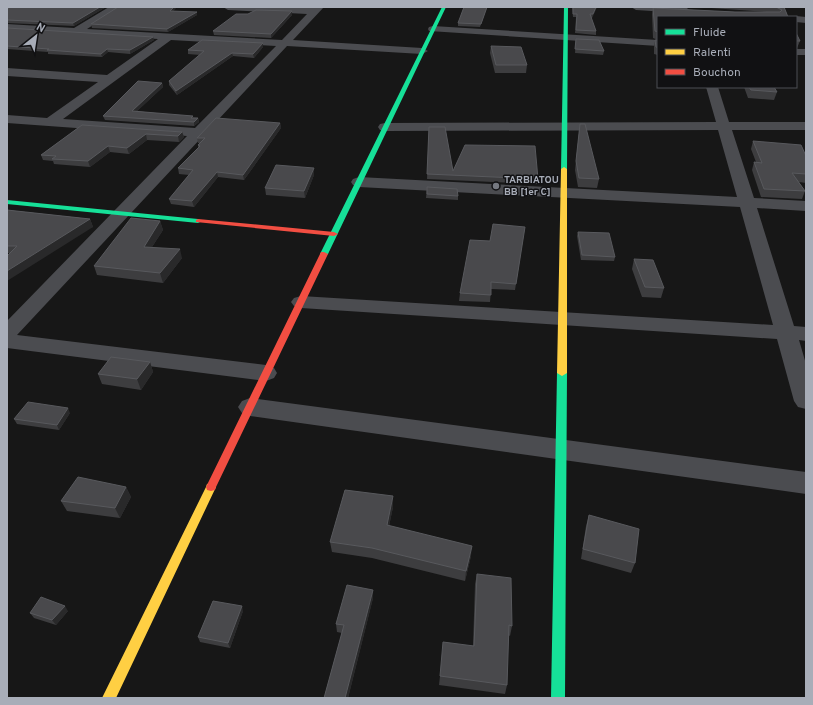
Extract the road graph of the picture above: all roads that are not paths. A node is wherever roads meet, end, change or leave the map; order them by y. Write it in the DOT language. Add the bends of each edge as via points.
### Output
graph roads {
  1 [pos="116,7"];
  2 [pos="228,7"];
  3 [pos="444,7"];
  4 [pos="566,7"];
  5 [pos="636,7"];
  6 [pos="317,9"];
  7 [pos="688,11"];
  8 [pos="7,27"];
  9 [pos="433,29"];
  10 [pos="76,31"];
  11 [pos="169,36"];
  12 [pos="566,37"];
  13 [pos="285,43"];
  14 [pos="657,43"];
  15 [pos="422,51"];
  16 [pos="7,72"];
  17 [pos="110,78"];
  18 [pos="712,88"];
  19 [pos="7,119"];
  20 [pos="50,122"];
  21 [pos="723,126"];
  22 [pos="806,126"];
  23 [pos="385,127"];
  24 [pos="565,127"];
  25 [pos="199,133"];
  26 [pos="359,182"];
  27 [pos="564,193"];
  28 [pos="7,202"];
  29 [pos="747,203"];
  30 [pos="806,206"];
  31 [pos="122,213"];
  32 [pos="334,234"];
  33 [pos="301,302"];
  34 [pos="562,319"];
  35 [pos="7,333"];
  36 [pos="786,333"];
  37 [pos="806,334"];
  38 [pos="7,341"];
  39 [pos="266,373"];
  40 [pos="806,401"];
  41 [pos="250,407"];
  42 [pos="561,450"];
  43 [pos="806,483"];
  44 [pos="109,698"];
  45 [pos="558,698"];
  1 -- 10 [label="street"];
  2 -- 6 [label="street"];
  3 -- 9 [label="street"];
  4 -- 12 [label="street"];
  5 -- 7 [label="street"];
  6 -- 13 [label="street"];
  8 -- 10 [label="street"];
  9 -- 12 [label="street"];
  9 -- 15 [label="street"];
  10 -- 11 [label="street"];
  11 -- 13 [label="street"];
  11 -- 17 [label="street"];
  12 -- 14 [label="street"];
  12 -- 24 [label="street"];
  13 -- 15 [label="street"];
  13 -- 25 [label="street"];
  15 -- 23 [label="street"];
  16 -- 17 [label="street"];
  17 -- 20 [label="street"];
  18 -- 21 [label="street"];
  19 -- 20 [label="street"];
  20 -- 25 [label="street"];
  21 -- 22 [label="street"];
  21 -- 24 [label="street"];
  21 -- 29 [label="street"];
  23 -- 24 [label="street"];
  23 -- 26 [label="street"];
  24 -- 27 [label="street"];
  25 -- 31 [label="street"];
  26 -- 27 [label="street"];
  26 -- 32 [label="street"];
  27 -- 29 [label="street"];
  27 -- 34 [label="street"];
  28 -- 31 [label="street"];
  29 -- 30 [label="street"];
  29 -- 36 [label="street"];
  31 -- 32 [label="street"];
  31 -- 35 [label="street"];
  32 -- 33 [label="street"];
  33 -- 34 [label="street"];
  33 -- 39 [label="street"];
  34 -- 36 [label="street"];
  34 -- 42 [label="street"];
  36 -- 37 [label="street"];
  36 -- 40 [label="street"];
  38 -- 39 [label="street"];
  39 -- 41 [label="street"];
  41 -- 42 [label="street"];
  41 -- 44 [label="street"];
  42 -- 43 [label="street"];
  42 -- 45 [label="street"];
}
